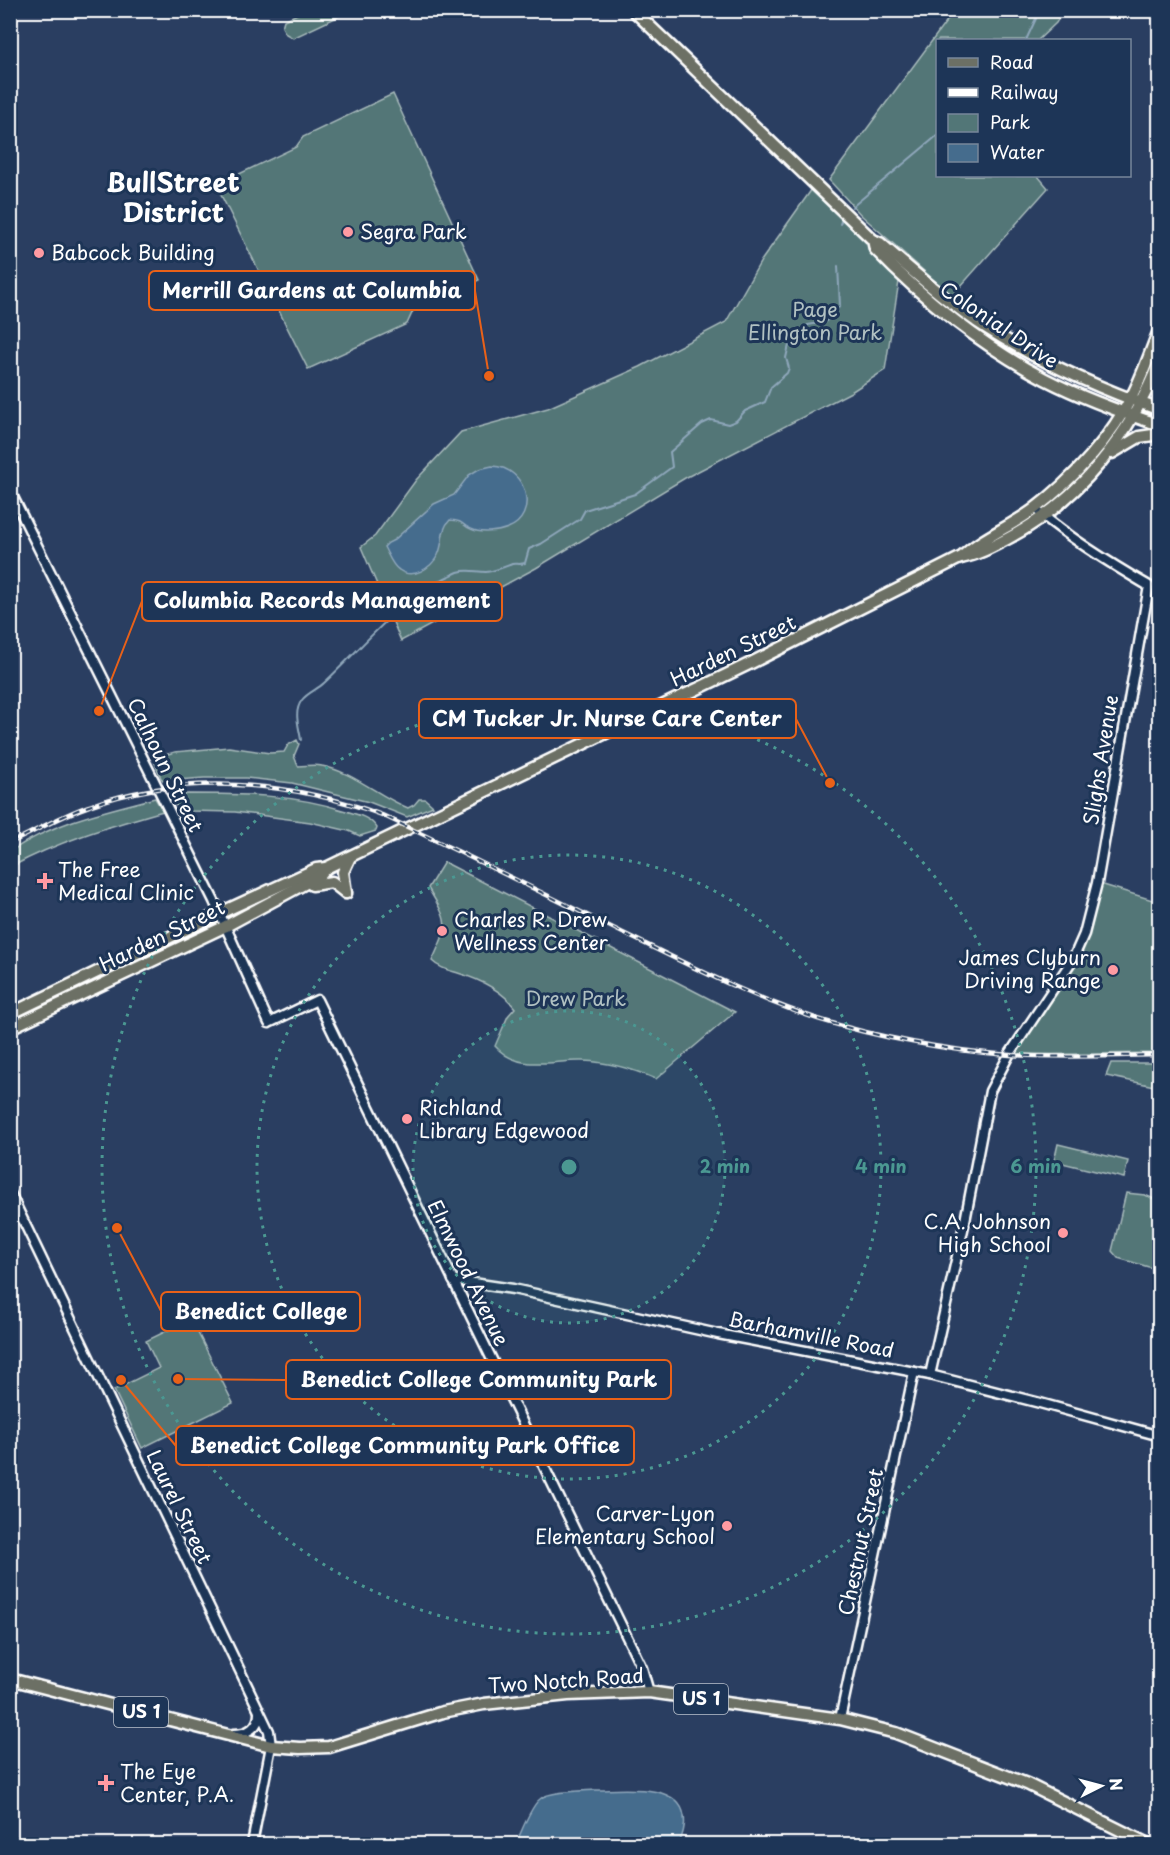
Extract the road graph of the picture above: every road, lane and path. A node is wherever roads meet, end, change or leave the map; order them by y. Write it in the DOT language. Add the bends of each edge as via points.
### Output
graph roads {
  1 [pos="633,10"];
  2 [pos="873,240"];
  3 [pos="1160,328"];
  4 [pos="1160,360"];
  5 [pos="1135,402"];
  6 [pos="1160,411"];
  7 [pos="1122,412"];
  8 [pos="1134,416"];
  9 [pos="1160,425"];
  10 [pos="1160,434"];
  11 [pos="1102,461"];
  12 [pos="11,495"];
  13 [pos="1035,509"];
  14 [pos="1044,516"];
  15 [pos="960,558"];
  16 [pos="350,856"];
  17 [pos="326,868"];
  18 [pos="291,891"];
  19 [pos="220,913"];
  20 [pos="226,926"];
  21 [pos="317,1000"];
  22 [pos="10,1014"];
  23 [pos="10,1028"];
  24 [pos="10,1193"];
  25 [pos="453,1280"];
  26 [pos="914,1372"];
  27 [pos="930,1376"];
  28 [pos="1160,1437"];
  29 [pos="10,1679"];
  30 [pos="649,1692"];
  31 [pos="259,1710"];
  32 [pos="840,1719"];
  33 [pos="226,1734"];
  34 [pos="271,1746"];
  35 [pos="252,1845"];
  36 [pos="1148,1845"];
  1 -- 2 [label="main road, Colonial Drive"];
  2 -- 5 [label="main road, Colonial Drive" via="938,293 1016,346"];
  2 -- 7 [label="main road, Colonial Drive" via="876,249 923,296 1007,357 1046,379"];
  3 -- 5 [label="main road, Harden Street"];
  4 -- 5 [label="main road, Harden Street"];
  5 -- 6 [label="main road, Colonial Drive"];
  5 -- 7 [label="main road, Harden Street"];
  5 -- 8 [label="main road, Harden Street"];
  7 -- 8 [label="main road, Colonial Drive"];
  7 -- 13 [label="main road, Harden Street" via="1085,462"];
  8 -- 9 [label="main road, Colonial Drive"];
  8 -- 11 [label="main road, Harden Street"];
  10 -- 11 [label="main road" via="1139,437"];
  11 -- 14 [label="main road, Harden Street"];
  12 -- 19 [label="street, Calhoun Street"];
  13 -- 14 [label="street, Slighs Avenue"];
  13 -- 15 [label="main road, Harden Street"];
  14 -- 15 [label="main road, Harden Street" via="993,547"];
  14 -- 27 [label="street, Slighs Avenue" via="1097,555 1149,586 1097,884 1084,934 1073,959 1009,1055 990,1091"];
  15 -- 16 [label="main road, Harden Street"];
  16 -- 17 [label="main road, Harden Street"];
  16 -- 18 [label="main road" via="342,879 346,893 327,881"];
  17 -- 18 [label="main road, Harden Street"];
  17 -- 19 [label="main road, Harden Street"];
  18 -- 20 [label="main road, Harden Street"];
  19 -- 20 [label="street, Calhoun Street"];
  19 -- 22 [label="main road, Harden Street"];
  20 -- 21 [label="street, Calhoun Street" via="269,1023"];
  20 -- 23 [label="main road, Harden Street"];
  21 -- 25 [label="street, Elmwood Avenue"];
  24 -- 31 [label="street, Laurel Street"];
  25 -- 26 [label="street, Barhamville Road"];
  25 -- 30 [label="street, Elmwood Avenue" via="642,1668"];
  26 -- 27 [label="street, Barhamville Road"];
  26 -- 32 [label="street, Chestnut Street"];
  27 -- 28 [label="street, Barhamville Road"];
  29 -- 33 [label="main road, Two Notch Road / US 1"];
  30 -- 32 [label="main road, Two Notch Road / US 1"];
  30 -- 34 [label="main road, Two Notch Road / US 1" via="484,1704 443,1712 329,1747"];
  31 -- 33 [label="street" via="251,1730"];
  31 -- 34 [label="street, Laurel Street"];
  32 -- 36 [label="main road, Two Notch Road / US 1" via="896,1732 1027,1784"];
  33 -- 34 [label="main road, Two Notch Road / US 1"];
  34 -- 35 [label="street, Laurel Street"];
}
